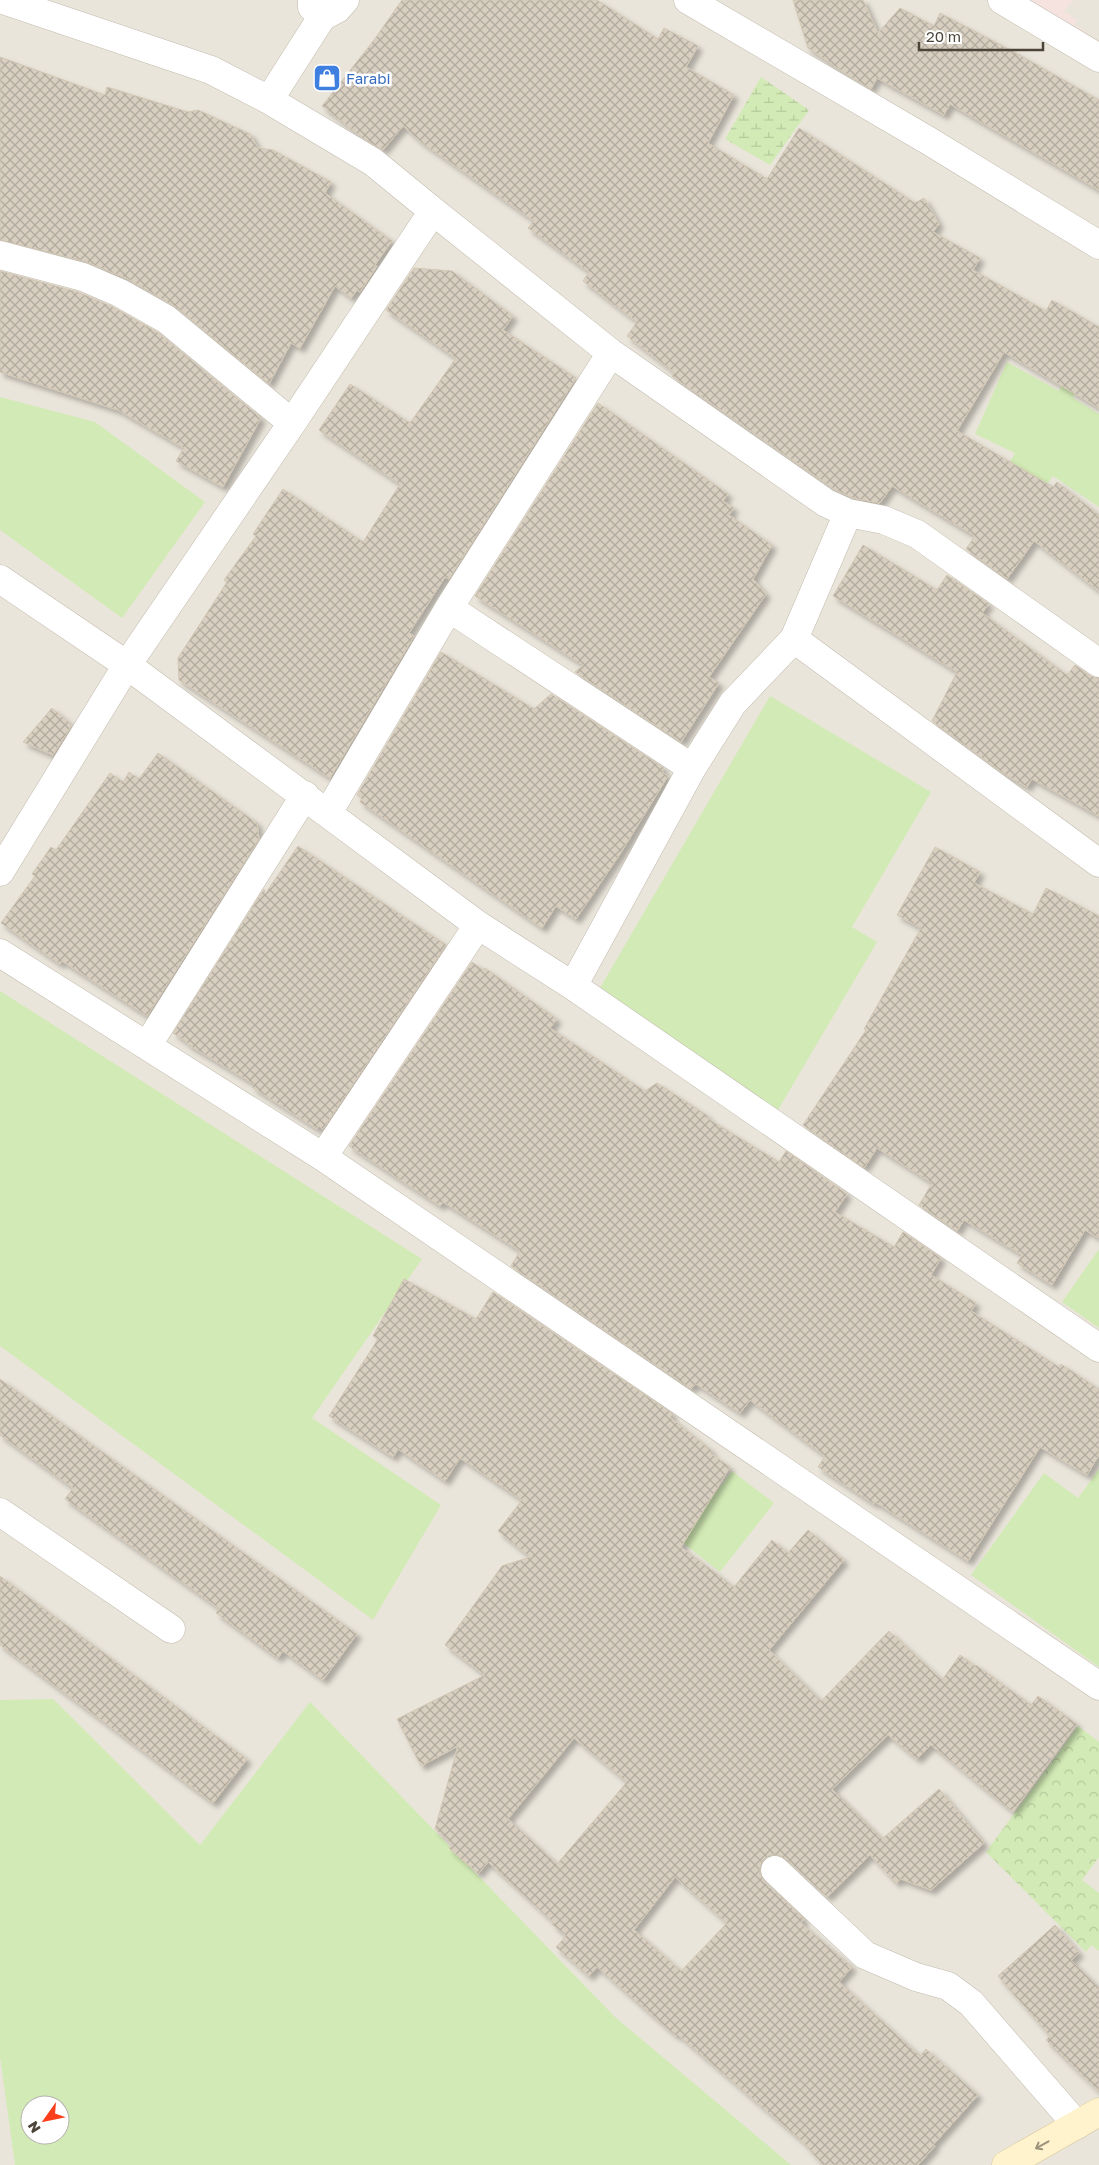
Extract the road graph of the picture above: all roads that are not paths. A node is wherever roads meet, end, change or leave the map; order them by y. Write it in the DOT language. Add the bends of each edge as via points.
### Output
graph roads {
  1 [pos="3,0"];
  2 [pos="345,0"];
  3 [pos="688,0"];
  4 [pos="1002,0"];
  5 [pos="317,8"];
  6 [pos="1099,58"];
  7 [pos="269,100"];
  8 [pos="432,212"];
  9 [pos="1099,245"];
  10 [pos="0,255"];
  11 [pos="611,353"];
  12 [pos="292,423"];
  13 [pos="848,513"];
  14 [pos="0,579"];
  15 [pos="449,608"];
  16 [pos="794,639"];
  17 [pos="1099,663"];
  18 [pos="127,665"];
  19 [pos="692,768"];
  20 [pos="305,795"];
  21 [pos="328,813"];
  22 [pos="1099,863"];
  23 [pos="0,872"];
  24 [pos="478,925"];
  25 [pos="0,953"];
  26 [pos="573,986"];
  27 [pos="147,1046"];
  28 [pos="323,1157"];
  29 [pos="1099,1348"];
  30 [pos="0,1512"];
  31 [pos="171,1629"];
  32 [pos="1099,1686"];
  33 [pos="775,1870"];
  34 [pos="1088,2118"];
  35 [pos="1006,2165"];
  1 -- 7 [label="street" via="211,70"];
  2 -- 5 [label="street" via="337,9"];
  3 -- 9 [label="street"];
  4 -- 6 [label="street"];
  5 -- 7 [label="street"];
  7 -- 8 [label="street" via="373,162"];
  8 -- 11 [label="street"];
  8 -- 12 [label="street"];
  10 -- 12 [label="street" via="83,277 166,319"];
  11 -- 13 [label="street" via="826,502"];
  11 -- 15 [label="street"];
  12 -- 18 [label="street"];
  13 -- 16 [label="street"];
  13 -- 17 [label="street" via="884,520 917,534"];
  14 -- 18 [label="street"];
  15 -- 19 [label="street"];
  15 -- 21 [label="street"];
  16 -- 19 [label="street" via="733,703"];
  16 -- 22 [label="street"];
  18 -- 20 [label="street"];
  18 -- 23 [label="street"];
  19 -- 26 [label="street"];
  20 -- 21 [label="street"];
  20 -- 27 [label="street"];
  21 -- 24 [label="street"];
  24 -- 26 [label="street"];
  24 -- 28 [label="street"];
  25 -- 27 [label="street"];
  26 -- 29 [label="street"];
  27 -- 28 [label="street"];
  28 -- 32 [label="street"];
  30 -- 31 [label="street"];
  33 -- 34 [label="street" via="865,1955 916,1977 948,1986 971,2003"];
  34 -- 35 [label="street, one-way"];
}
